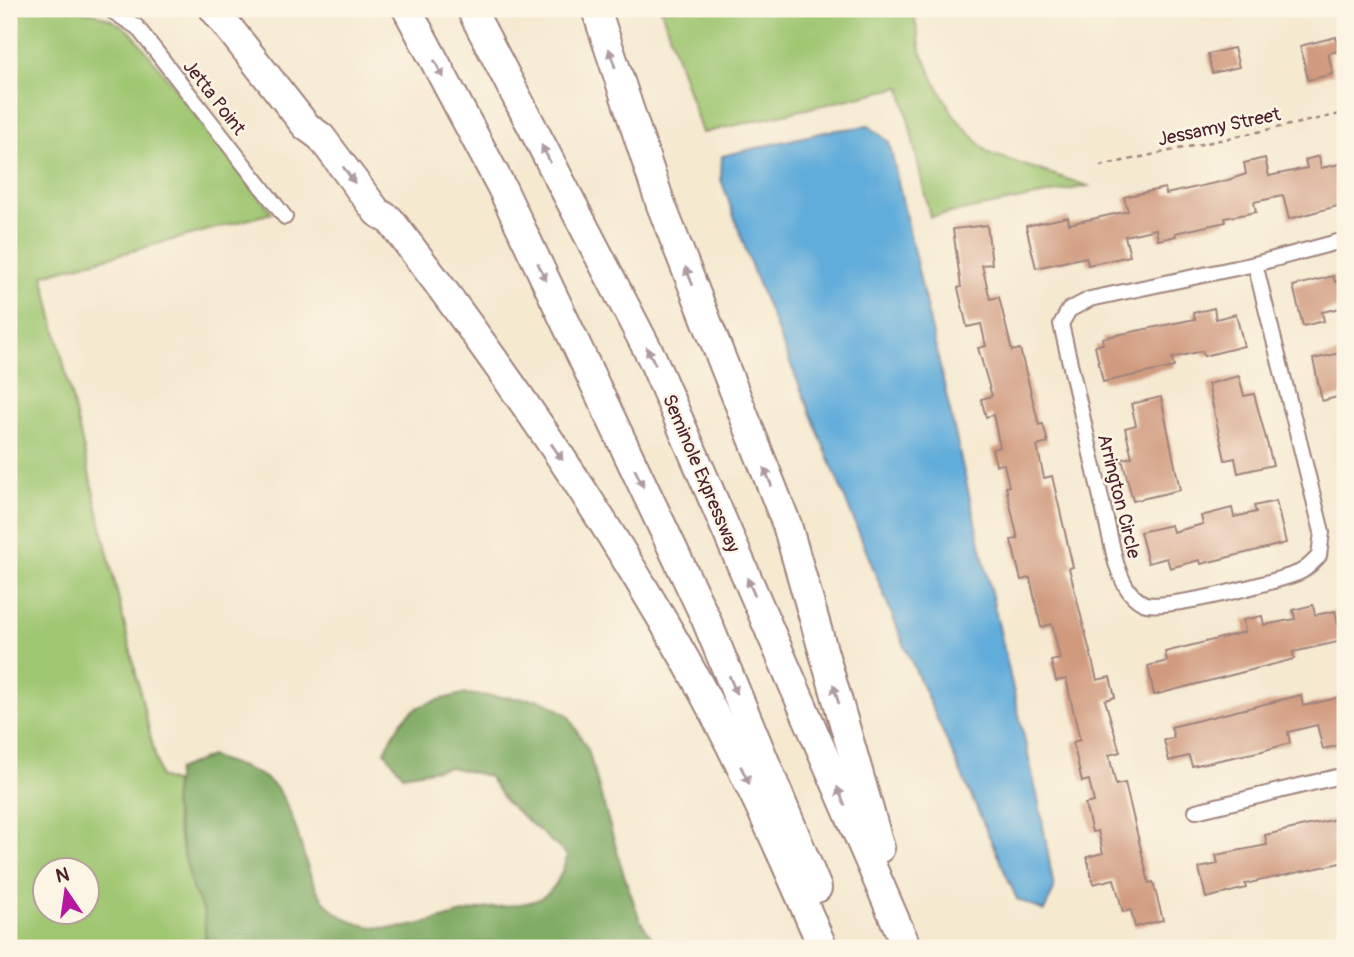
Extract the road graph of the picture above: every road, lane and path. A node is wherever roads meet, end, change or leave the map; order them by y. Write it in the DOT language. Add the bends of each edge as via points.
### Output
graph roads {
  1 [pos="109,9"];
  2 [pos="214,9"];
  3 [pos="237,9"];
  4 [pos="407,9"];
  5 [pos="471,9"];
  6 [pos="596,9"];
  7 [pos="1345,113"];
  8 [pos="321,137"];
  9 [pos="1100,166"];
  10 [pos="285,217"];
  11 [pos="1345,240"];
  12 [pos="1255,264"];
  13 [pos="1345,775"];
  14 [pos="1196,811"];
  15 [pos="823,948"];
  16 [pos="842,948"];
  17 [pos="908,948"];
  1 -- 10 [label="street, Jetta Point" via="136,27"];
  2 -- 8 [label="highway" via="306,126"];
  3 -- 8 [label="highway" via="314,119"];
  4 -- 16 [label="highway, one-way" via="502,188 705,617"];
  17 -- 5 [label="highway, Seminole Expressway, one-way" via="652,358"];
  17 -- 6 [label="highway, one-way" via="787,525 661,205"];
  7 -- 9 [label="path, Jessamy Street"];
  8 -- 15 [label="highway, one-way" via="445,312 494,376 517,397 605,526 687,663 756,798"];
  11 -- 12 [label="street, Arrington Circle"];
  12 -- 12 [label="street, Arrington Circle" via="1090,299 1069,310 1061,324 1116,563 1123,584 1143,603 1212,597 1300,572 1319,556 1322,531"];
  13 -- 14 [label="street"];
}
